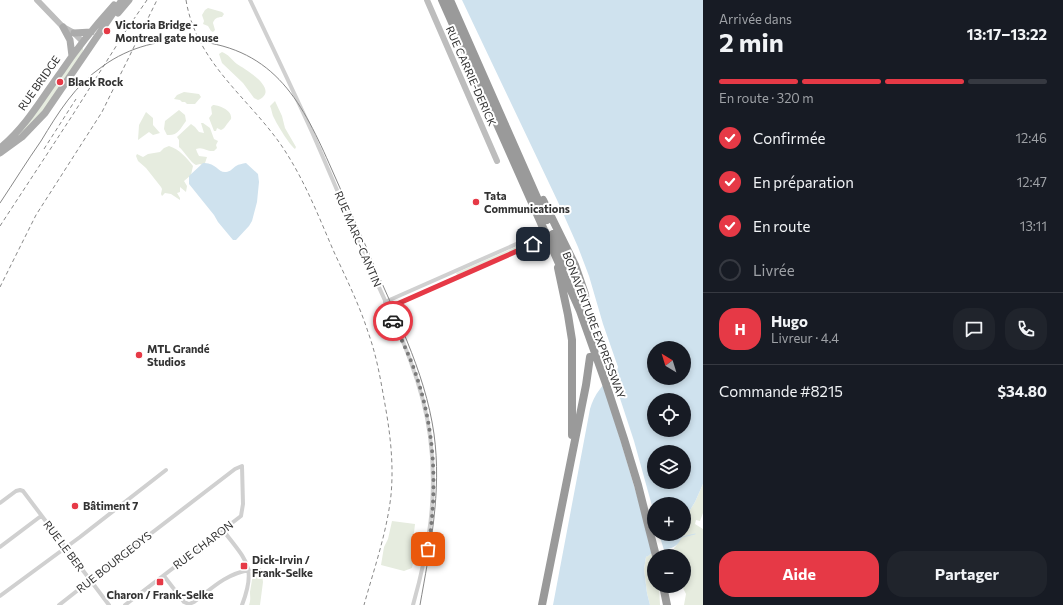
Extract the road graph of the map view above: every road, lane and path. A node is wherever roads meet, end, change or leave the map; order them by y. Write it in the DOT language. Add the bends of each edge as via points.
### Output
graph roads {
  1 [pos="37,0"];
  2 [pos="250,0"];
  3 [pos="427,0"];
  4 [pos="442,0"];
  5 [pos="450,0"];
  6 [pos="122,3"];
  7 [pos="63,27"];
  8 [pos="93,31"];
  9 [pos="74,33"];
  10 [pos="83,42"];
  11 [pos="88,50"];
  12 [pos="72,56"];
  13 [pos="0,148"];
  14 [pos="0,153"];
  15 [pos="520,158"];
  16 [pos="497,161"];
  17 [pos="530,238"];
  18 [pos="533,244"];
  19 [pos="556,256"];
  20 [pos="585,294"];
  21 [pos="385,302"];
  22 [pos="388,308"];
  23 [pos="590,357"];
  24 [pos="604,370"];
  25 [pos="572,455"];
  26 [pos="242,466"];
  27 [pos="166,470"];
  28 [pos="647,499"];
  29 [pos="0,503"];
  30 [pos="41,516"];
  31 [pos="223,530"];
  32 [pos="0,547"];
  33 [pos="65,547"];
  34 [pos="658,549"];
  35 [pos="249,570"];
  36 [pos="164,576"];
  37 [pos="90,580"];
  38 [pos="670,593"];
  39 [pos="0,596"];
  40 [pos="59,605"];
  41 [pos="109,605"];
  42 [pos="125,605"];
  43 [pos="242,605"];
  44 [pos="413,605"];
  45 [pos="542,605"];
  46 [pos="673,605"];
  1 -- 7 [label="street"];
  2 -- 21 [label="street, RUE MARC-CANTIN" via="312,132"];
  3 -- 16 [label="street, RUE CARRIE-DERICK"];
  4 -- 19 [label="highway, BONAVENTURE EXPRESSWAY"];
  5 -- 15 [label="highway, BONAVENTURE EXPRESSWAY"];
  6 -- 8 [label="main road, RUE BRIDGE"];
  6 -- 8 [label="main road, RUE BRIDGE"];
  6 -- 11 [label="main road, RUE BRIDGE"];
  7 -- 9 [label="street"];
  7 -- 12 [label="main road" via="70,40"];
  8 -- 9 [label="main road"];
  8 -- 10 [label="main road, RUE BRIDGE"];
  9 -- 10 [label="street"];
  10 -- 11 [label="main road"];
  10 -- 12 [label="main road, RUE BRIDGE"];
  11 -- 14 [label="main road, RUE BRIDGE" via="39,120 19,140"];
  12 -- 13 [label="main road, RUE BRIDGE" via="26,121"];
  15 -- 20 [label="highway" via="538,188"];
  15 -- 24 [label="highway, BONAVENTURE EXPRESSWAY" via="576,288"];
  17 -- 21 [label="street"];
  18 -- 22 [label="street"];
  19 -- 24 [label="highway, BONAVENTURE EXPRESSWAY"];
  19 -- 25 [label="highway" via="572,340"];
  21 -- 22 [label="street, RUE MARC-CANTIN"];
  22 -- 44 [label="street, RUE MARC-CANTIN" via="419,385 433,457 430,532"];
  23 -- 25 [label="highway"];
  24 -- 28 [label="highway, BONAVENTURE EXPRESSWAY" via="629,436"];
  24 -- 34 [label="highway, BONAVENTURE EXPRESSWAY"];
  25 -- 45 [label="highway"];
  26 -- 31 [label="street, RUE CHARON" via="242,513"];
  26 -- 37 [label="street, RUE BOURGEOYS"];
  27 -- 33 [label="street"];
  29 -- 30 [label="street, RUE LE BER" via="19,490"];
  30 -- 32 [label="street"];
  30 -- 33 [label="street, RUE LE BER"];
  31 -- 35 [label="street" via="244,557"];
  31 -- 36 [label="street, RUE CHARON"];
  33 -- 37 [label="street, RUE LE BER"];
  33 -- 39 [label="street"];
  35 -- 36 [label="street" via="228,576 189,604 184,602"];
  35 -- 43 [label="street" via="248,586"];
  36 -- 42 [label="street, RUE CHARON"];
  37 -- 40 [label="street, RUE BOURGEOYS"];
  37 -- 41 [label="street, RUE LE BER"];
  38 -- 46 [label="highway"];
}
